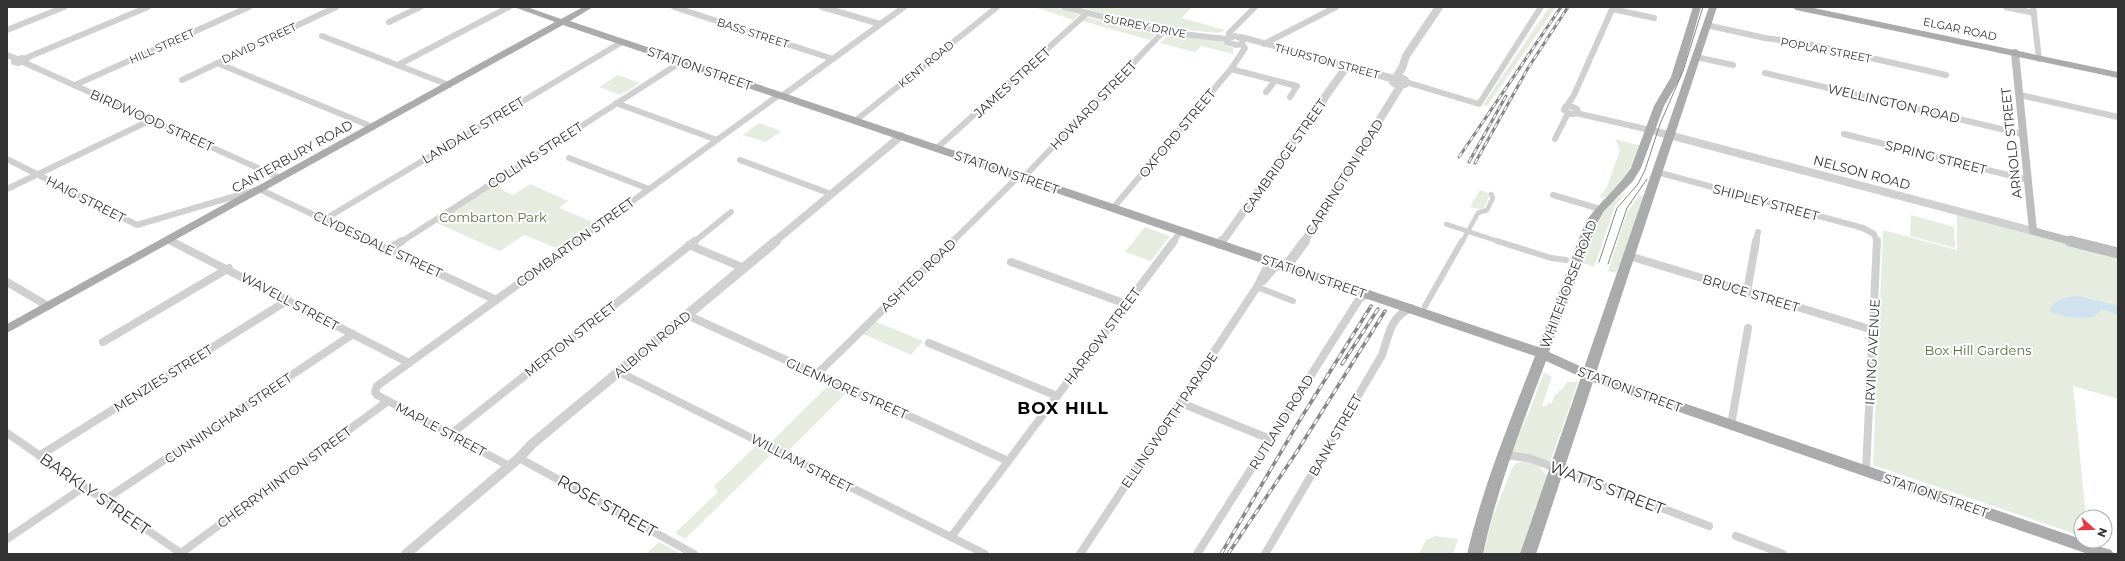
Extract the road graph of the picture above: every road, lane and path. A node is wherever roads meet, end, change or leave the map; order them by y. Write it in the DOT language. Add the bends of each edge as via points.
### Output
graph roads {
  1 [pos="64,7"];
  2 [pos="148,7"];
  3 [pos="249,7"];
  4 [pos="336,7"];
  5 [pos="420,7"];
  6 [pos="509,7"];
  7 [pos="518,7"];
  8 [pos="589,7"];
  9 [pos="674,7"];
  10 [pos="822,7"];
  11 [pos="904,7"];
  12 [pos="997,7"];
  13 [pos="1064,7"];
  14 [pos="1255,7"];
  15 [pos="1336,7"];
  16 [pos="1439,7"];
  17 [pos="1541,7"];
  18 [pos="1697,7"];
  19 [pos="1713,7"];
  20 [pos="1796,7"];
  21 [pos="2006,7"];
  22 [pos="1612,8"];
  23 [pos="2034,10"];
  24 [pos="1086,14"];
  25 [pos="1654,18"];
  26 [pos="389,22"];
  27 [pos="562,22"];
  28 [pos="880,24"];
  29 [pos="1706,25"];
  30 [pos="7,30"];
  31 [pos="1163,32"];
  32 [pos="322,36"];
  33 [pos="1233,37"];
  34 [pos="622,42"];
  35 [pos="1262,43"];
  36 [pos="1241,44"];
  37 [pos="2015,53"];
  38 [pos="7,55"];
  39 [pos="1696,57"];
  40 [pos="832,59"];
  41 [pos="2039,59"];
  42 [pos="20,61"];
  43 [pos="681,62"];
  44 [pos="217,63"];
  45 [pos="398,65"];
  46 [pos="1733,65"];
  47 [pos="7,66"];
  48 [pos="1347,66"];
  49 [pos="1231,69"];
  50 [pos="1765,73"];
  51 [pos="1946,75"];
  52 [pos="2118,75"];
  53 [pos="182,80"];
  54 [pos="1275,81"];
  55 [pos="1401,82"];
  56 [pos="75,85"];
  57 [pos="449,85"];
  58 [pos="1266,92"];
  59 [pos="2020,94"];
  60 [pos="1574,95"];
  61 [pos="780,96"];
  62 [pos="1290,97"];
  63 [pos="616,103"];
  64 [pos="1567,110"];
  65 [pos="1576,110"];
  66 [pos="2118,116"];
  67 [pos="152,120"];
  68 [pos="855,121"];
  69 [pos="373,127"];
  70 [pos="1650,130"];
  71 [pos="1844,134"];
  72 [pos="2022,134"];
  73 [pos="1668,135"];
  74 [pos="901,136"];
  75 [pos="1555,139"];
  76 [pos="717,140"];
  77 [pos="937,148"];
  78 [pos="569,158"];
  79 [pos="7,159"];
  80 [pos="740,160"];
  81 [pos="1657,172"];
  82 [pos="38,174"];
  83 [pos="1021,177"];
  84 [pos="280,178"];
  85 [pos="2028,180"];
  86 [pos="7,189"];
  87 [pos="259,190"];
  88 [pos="649,190"];
  89 [pos="832,194"];
  90 [pos="1491,194"];
  91 [pos="1553,195"];
  92 [pos="1113,208"];
  93 [pos="1600,209"];
  94 [pos="731,212"];
  95 [pos="325,219"];
  96 [pos="1446,224"];
  97 [pos="1181,231"];
  98 [pos="2033,231"];
  99 [pos="1467,232"];
  100 [pos="1758,232"];
  101 [pos="1875,233"];
  102 [pos="170,240"];
  103 [pos="1220,244"];
  104 [pos="690,245"];
  105 [pos="388,249"];
  106 [pos="2118,253"];
  107 [pos="1629,256"];
  108 [pos="1267,260"];
  109 [pos="1566,260"];
  110 [pos="1011,262"];
  111 [pos="1284,265"];
  112 [pos="229,268"];
  113 [pos="744,268"];
  114 [pos="7,282"];
  115 [pos="1257,287"];
  116 [pos="1746,292"];
  117 [pos="1369,294"];
  118 [pos="288,300"];
  119 [pos="496,300"];
  120 [pos="1293,300"];
  121 [pos="1126,304"];
  122 [pos="48,306"];
  123 [pos="1425,306"];
  124 [pos="1397,308"];
  125 [pos="687,315"];
  126 [pos="1748,328"];
  127 [pos="7,329"];
  128 [pos="1873,330"];
  129 [pos="353,334"];
  130 [pos="103,342"];
  131 [pos="928,343"];
  132 [pos="1542,353"];
  133 [pos="409,363"];
  134 [pos="619,372"];
  135 [pos="816,374"];
  136 [pos="1589,375"];
  137 [pos="375,392"];
  138 [pos="1057,396"];
  139 [pos="388,401"];
  140 [pos="1181,403"];
  141 [pos="1731,425"];
  142 [pos="7,434"];
  143 [pos="450,434"];
  144 [pos="1270,439"];
  145 [pos="1504,455"];
  146 [pos="39,456"];
  147 [pos="519,458"];
  148 [pos="1008,461"];
  149 [pos="508,466"];
  150 [pos="1556,469"];
  151 [pos="1866,471"];
  152 [pos="84,487"];
  153 [pos="103,501"];
  154 [pos="1709,526"];
  155 [pos="1736,536"];
  156 [pos="951,537"];
  157 [pos="7,539"];
  158 [pos="182,554"];
  159 [pos="406,554"];
  160 [pos="694,554"];
  161 [pos="985,554"];
  162 [pos="1080,554"];
  163 [pos="1197,554"];
  164 [pos="1265,554"];
  165 [pos="1475,554"];
  166 [pos="1528,554"];
  167 [pos="1783,554"];
  168 [pos="2106,554"];
  1 -- 30 [label="street"];
  2 -- 42 [label="street"];
  3 -- 56 [label="street, HILL STREET"];
  4 -- 44 [label="street, DAVID STREET"];
  5 -- 26 [label="street"];
  6 -- 45 [label="street"];
  7 -- 27 [label="main road, STATION STREET"];
  8 -- 27 [label="main road, CANTERBURY ROAD"];
  9 -- 40 [label="street, BASS STREET"];
  10 -- 28 [label="street"];
  11 -- 28 [label="street, COMBARTON STREET"];
  12 -- 68 [label="street, KENT ROAD"];
  13 -- 24 [label="street, SURREY DRIVE"];
  14 -- 33 [label="street" via="1236,27"];
  15 -- 35 [label="street"];
  16 -- 55 [label="street" via="1406,56"];
  17 -- 55 [label="street, THURSTON STREET" via="1479,104"];
  18 -- 70 [label="main road, WHITEHORSE ROAD" via="1676,77 1658,106"];
  19 -- 29 [label="main road"];
  20 -- 37 [label="main road, ELGAR ROAD"];
  21 -- 23 [label="street"];
  22 -- 25 [label="street"];
  22 -- 60 [label="street"];
  23 -- 41 [label="street"];
  24 -- 31 [label="street, SURREY DRIVE"];
  24 -- 77 [label="street, JAMES STREET"];
  27 -- 34 [label="main road, STATION STREET"];
  27 -- 57 [label="main road, CANTERBURY ROAD"];
  28 -- 40 [label="street, COMBARTON STREET"];
  29 -- 39 [label="main road"];
  29 -- 51 [label="street, POPLAR STREET" via="1813,45"];
  31 -- 33 [label="street, SURREY DRIVE"];
  31 -- 83 [label="street, HOWARD STREET"];
  32 -- 45 [label="street"];
  33 -- 35 [label="street, THURSTON STREET"];
  33 -- 36 [label="street, OXFORD STREET" via="1243,39"];
  33 -- 36 [label="street" via="1227,42"];
  34 -- 43 [label="main road, STATION STREET"];
  34 -- 95 [label="street, LANDALE STREET"];
  35 -- 36 [label="street, THURSTON STREET"];
  35 -- 48 [label="street, THURSTON STREET"];
  36 -- 49 [label="street, OXFORD STREET" via="1239,56"];
  37 -- 41 [label="main road, ELGAR ROAD"];
  37 -- 59 [label="main road, ARNOLD STREET"];
  38 -- 42 [label="street, BIRDWOOD STREET"];
  39 -- 46 [label="street"];
  39 -- 73 [label="main road"];
  40 -- 61 [label="street, COMBARTON STREET"];
  41 -- 52 [label="main road, ELGAR ROAD"];
  42 -- 47 [label="street"];
  42 -- 56 [label="street, BIRDWOOD STREET"];
  43 -- 61 [label="main road, STATION STREET"];
  43 -- 63 [label="street, COLLINS STREET"];
  44 -- 53 [label="street, DAVID STREET"];
  44 -- 69 [label="street"];
  45 -- 57 [label="street"];
  48 -- 55 [label="street, THURSTON STREET"];
  48 -- 103 [label="street, CAMBRIDGE STREET"];
  49 -- 54 [label="street"];
  49 -- 92 [label="street, OXFORD STREET"];
  50 -- 72 [label="street, WELLINGTON ROAD"];
  54 -- 58 [label="street"];
  54 -- 62 [label="street" via="1297,86"];
  55 -- 111 [label="street, CARRINGTON ROAD" via="1311,232 1291,260"];
  56 -- 67 [label="street, BIRDWOOD STREET"];
  57 -- 69 [label="main road, CANTERBURY ROAD"];
  59 -- 66 [label="street"];
  59 -- 72 [label="main road, ARNOLD STREET"];
  60 -- 64 [label="street"];
  60 -- 65 [label="street"];
  61 -- 68 [label="main road, STATION STREET"];
  61 -- 76 [label="street, COMBARTON STREET"];
  63 -- 76 [label="street"];
  63 -- 105 [label="street, COLLINS STREET"];
  64 -- 65 [label="street, NELSON ROAD"];
  64 -- 75 [label="street"];
  65 -- 70 [label="street, NELSON ROAD"];
  67 -- 82 [label="street"];
  67 -- 84 [label="street, BIRDWOOD STREET"];
  68 -- 74 [label="main road, STATION STREET"];
  69 -- 84 [label="main road, CANTERBURY ROAD"];
  70 -- 73 [label="street, NELSON ROAD"];
  70 -- 93 [label="main road, WHITEHORSE ROAD" via="1633,174"];
  71 -- 85 [label="street, SPRING STREET"];
  72 -- 85 [label="main road, ARNOLD STREET"];
  73 -- 81 [label="main road"];
  73 -- 98 [label="street, NELSON ROAD"];
  74 -- 77 [label="main road, STATION STREET"];
  74 -- 89 [label="street, ALBION ROAD"];
  76 -- 88 [label="street, COMBARTON STREET"];
  77 -- 83 [label="main road, STATION STREET"];
  78 -- 88 [label="street"];
  79 -- 82 [label="street, HAIG STREET"];
  80 -- 89 [label="street"];
  81 -- 101 [label="street, SHIPLEY STREET"];
  81 -- 107 [label="main road"];
  82 -- 86 [label="street"];
  82 -- 87 [label="street, HAIG STREET" via="137,225"];
  83 -- 92 [label="main road, STATION STREET"];
  83 -- 135 [label="street, ASHTED ROAD"];
  84 -- 87 [label="main road, CANTERBURY ROAD"];
  85 -- 98 [label="main road, ARNOLD STREET"];
  87 -- 95 [label="street, CLYDESDALE STREET"];
  87 -- 102 [label="main road, CANTERBURY ROAD"];
  88 -- 119 [label="street, COMBARTON STREET"];
  89 -- 113 [label="street, ALBION ROAD"];
  90 -- 99 [label="street" via="1493,198 1487,210 1478,213"];
  91 -- 93 [label="street"];
  92 -- 97 [label="main road, STATION STREET"];
  93 -- 132 [label="main road, WHITEHORSE ROAD" via="1591,223"];
  94 -- 104 [label="street, MERTON STREET"];
  95 -- 105 [label="street, CLYDESDALE STREET"];
  96 -- 99 [label="street"];
  97 -- 103 [label="main road, STATION STREET"];
  97 -- 121 [label="street, HARROW STREET"];
  98 -- 106 [label="main road, NELSON ROAD"];
  99 -- 109 [label="street" via="1551,258"];
  99 -- 123 [label="street"];
  100 -- 116 [label="street"];
  101 -- 128 [label="street, IRVING AVENUE" via="1878,243"];
  102 -- 112 [label="street, WAVELL STREET"];
  102 -- 122 [label="main road, CANTERBURY ROAD"];
  103 -- 108 [label="main road, STATION STREET"];
  104 -- 113 [label="street"];
  104 -- 143 [label="street, MERTON STREET"];
  105 -- 119 [label="street, CLYDESDALE STREET"];
  107 -- 116 [label="street, BRUCE STREET"];
  107 -- 136 [label="main road"];
  108 -- 111 [label="main road, STATION STREET"];
  108 -- 115 [label="street, ELLINGWORTH PARADE" via="1268,265"];
  110 -- 121 [label="street"];
  111 -- 115 [label="street, ELLINGWORTH PARADE" via="1276,267"];
  111 -- 117 [label="main road, STATION STREET"];
  112 -- 118 [label="street, WAVELL STREET"];
  112 -- 130 [label="street"];
  113 -- 125 [label="street, ALBION ROAD"];
  114 -- 122 [label="street"];
  115 -- 120 [label="street"];
  115 -- 140 [label="street, ELLINGWORTH PARADE"];
  116 -- 128 [label="street, BRUCE STREET"];
  117 -- 124 [label="main road, STATION STREET"];
  117 -- 144 [label="street, RUTLAND ROAD" via="1360,298"];
  118 -- 129 [label="street, WAVELL STREET"];
  118 -- 146 [label="street, MENZIES STREET"];
  119 -- 133 [label="street, COMBARTON STREET"];
  121 -- 138 [label="street, HARROW STREET"];
  122 -- 127 [label="main road, CANTERBURY ROAD"];
  124 -- 132 [label="main road, STATION STREET" via="1411,308"];
  124 -- 164 [label="street, BANK STREET" via="1382,355"];
  125 -- 134 [label="street, ALBION ROAD"];
  125 -- 135 [label="street, GLENMORE STREET"];
  126 -- 141 [label="street"];
  128 -- 151 [label="street, IRVING AVENUE"];
  129 -- 133 [label="street, WAVELL STREET"];
  129 -- 153 [label="street, CUNNINGHAM STREET"];
  131 -- 138 [label="street"];
  132 -- 136 [label="main road, STATION STREET"];
  132 -- 145 [label="main road, WHITEHORSE ROAD"];
  133 -- 137 [label="street, COMBARTON STREET" via="377,386"];
  134 -- 147 [label="street, ALBION ROAD" via="532,444"];
  134 -- 156 [label="street, WILLIAM STREET"];
  135 -- 148 [label="street, GLENMORE STREET"];
  136 -- 141 [label="main road, STATION STREET"];
  136 -- 150 [label="main road"];
  137 -- 139 [label="street, MAPLE STREET"];
  138 -- 148 [label="street, HARROW STREET"];
  139 -- 143 [label="street, MAPLE STREET"];
  139 -- 158 [label="street, CHERRYHINTON STREET"];
  140 -- 144 [label="street"];
  140 -- 162 [label="street, ELLINGWORTH PARADE"];
  141 -- 151 [label="main road, STATION STREET"];
  142 -- 146 [label="street, BARKLY STREET"];
  143 -- 149 [label="street, MAPLE STREET"];
  144 -- 163 [label="street, RUTLAND ROAD"];
  145 -- 150 [label="street, WATTS STREET" via="1526,457"];
  145 -- 165 [label="main road, WHITEHORSE ROAD" via="1483,518"];
  146 -- 152 [label="street, BARKLY STREET"];
  147 -- 149 [label="street, ALBION ROAD"];
  147 -- 160 [label="street, ROSE STREET"];
  148 -- 156 [label="street, HARROW STREET"];
  149 -- 159 [label="street, ALBION ROAD"];
  150 -- 154 [label="street, WATTS STREET"];
  150 -- 166 [label="main road"];
  151 -- 168 [label="main road, STATION STREET"];
  152 -- 153 [label="street, BARKLY STREET"];
  152 -- 157 [label="street"];
  153 -- 158 [label="street, BARKLY STREET"];
  155 -- 167 [label="street"];
  156 -- 161 [label="street, WILLIAM STREET"];
}
